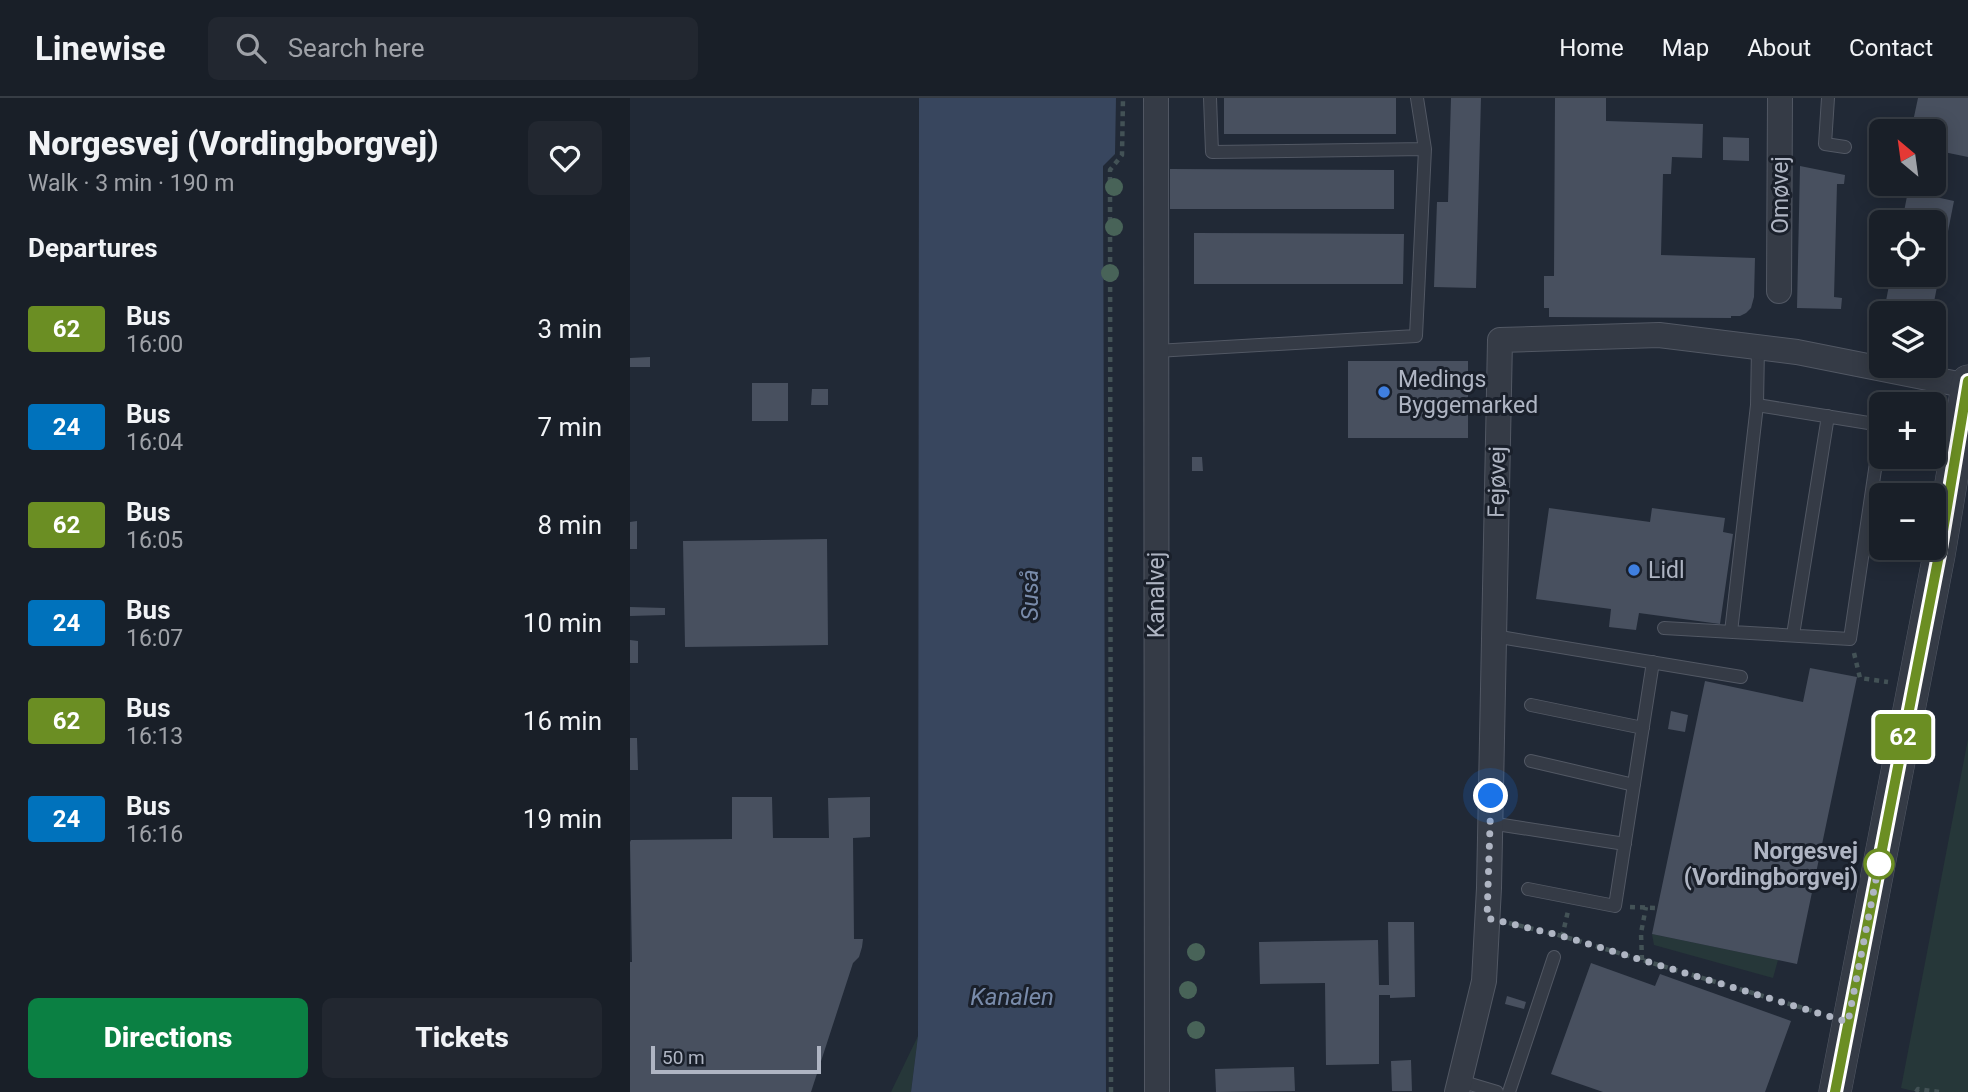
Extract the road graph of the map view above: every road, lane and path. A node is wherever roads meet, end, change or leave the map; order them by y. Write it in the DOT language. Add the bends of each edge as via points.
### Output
graph roads {
  1 [pos="1123,98"];
  2 [pos="1156,98"];
  3 [pos="1210,98"];
  4 [pos="1417,98"];
  5 [pos="1780,98"];
  6 [pos="1828,98"];
  7 [pos="1844,146"];
  8 [pos="1425,149"];
  9 [pos="1779,291"];
  10 [pos="1758,347"];
  11 [pos="1156,351"];
  12 [pos="1968,384"];
  13 [pos="1757,405"];
  14 [pos="1828,416"];
  15 [pos="1869,425"];
  16 [pos="1875,469"];
  17 [pos="1664,628"];
  18 [pos="1731,632"];
  19 [pos="1793,635"];
  20 [pos="1494,636"];
  21 [pos="1850,639"];
  22 [pos="1653,662"];
  23 [pos="1741,677"];
  24 [pos="1876,680"];
  25 [pos="1531,705"];
  26 [pos="1643,728"];
  27 [pos="1531,761"];
  28 [pos="1634,785"];
  29 [pos="1490,823"];
  30 [pos="1625,844"];
  31 [pos="1528,890"];
  32 [pos="1572,898"];
  33 [pos="1615,906"];
  34 [pos="1646,908"];
  35 [pos="1657,908"];
  36 [pos="1487,918"];
  37 [pos="1562,936"];
  38 [pos="1554,957"];
  39 [pos="1642,960"];
  40 [pos="1848,1022"];
  41 [pos="1459,1086"];
  42 [pos="1111,1092"];
  43 [pos="1157,1092"];
  44 [pos="1497,1092"];
  45 [pos="1509,1092"];
  46 [pos="1835,1092"];
  47 [pos="1916,1092"];
  48 [pos="1939,1092"];
  1 -- 42 [label="path" via="1122,155 1110,170"];
  2 -- 11 [label="street, Kanalvej"];
  3 -- 8 [label="lane" via="1212,152"];
  4 -- 8 [label="lane"];
  5 -- 9 [label="street, Omøvej"];
  6 -- 7 [label="lane" via="1825,144"];
  8 -- 11 [label="lane" via="1416,336"];
  10 -- 12 [label="street, Fejøvej"];
  10 -- 13 [label="lane"];
  10 -- 20 [label="street, Fejøvej" via="1659,335 1500,340"];
  11 -- 43 [label="street, Kanalvej"];
  12 -- 40 [label="street"];
  13 -- 14 [label="lane"];
  13 -- 18 [label="lane"];
  14 -- 15 [label="lane"];
  14 -- 19 [label="lane"];
  16 -- 21 [label="lane"];
  17 -- 18 [label="lane"];
  18 -- 19 [label="lane"];
  19 -- 21 [label="lane"];
  20 -- 22 [label="lane"];
  20 -- 29 [label="street, Fejøvej"];
  21 -- 24 [label="path" via="1860,678"];
  22 -- 23 [label="lane"];
  22 -- 26 [label="lane"];
  25 -- 26 [label="lane"];
  26 -- 28 [label="lane"];
  27 -- 28 [label="lane"];
  28 -- 30 [label="lane"];
  29 -- 30 [label="lane"];
  29 -- 36 [label="street, Fejøvej"];
  30 -- 33 [label="lane"];
  31 -- 32 [label="lane"];
  32 -- 33 [label="lane"];
  32 -- 37 [label="path"];
  33 -- 34 [label="path"];
  34 -- 35 [label="path"];
  34 -- 39 [label="path"];
  36 -- 37 [label="path"];
  36 -- 41 [label="street, Fejøvej" via="1484,981"];
  37 -- 38 [label="path"];
  37 -- 39 [label="path"];
  38 -- 45 [label="lane"];
  39 -- 40 [label="path"];
  40 -- 46 [label="street"];
  41 -- 44 [label="lane"];
  47 -- 48 [label="path"];
}
